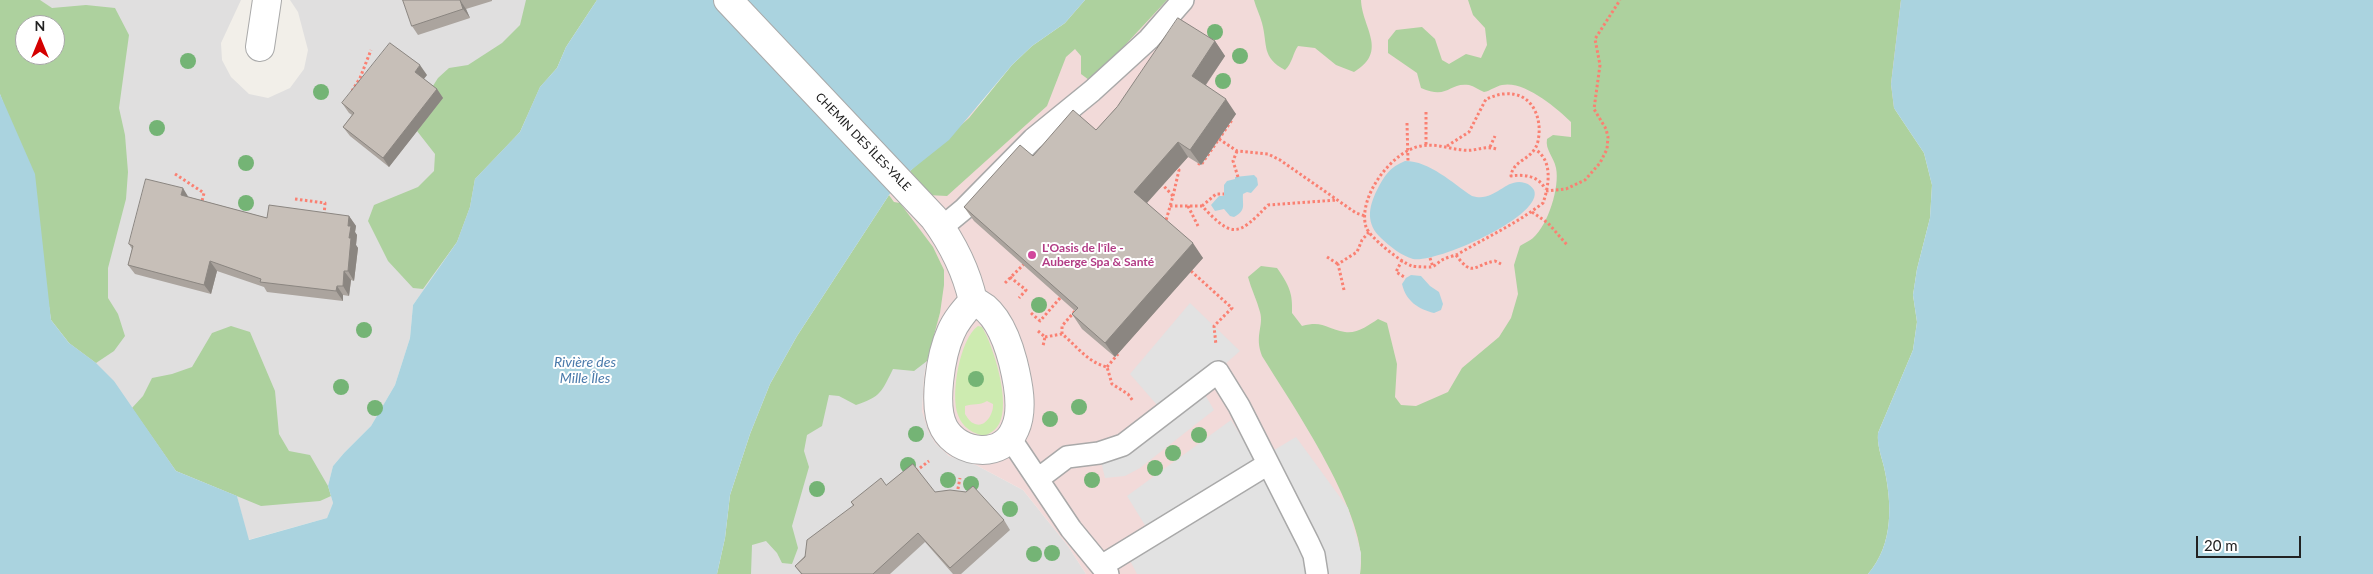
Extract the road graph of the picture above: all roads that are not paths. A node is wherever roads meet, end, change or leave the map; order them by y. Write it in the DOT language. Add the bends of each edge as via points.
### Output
graph roads {
  1 [pos="267,0"];
  2 [pos="728,0"];
  3 [pos="1184,0"];
  4 [pos="260,47"];
  5 [pos="941,228"];
  6 [pos="973,300"];
  7 [pos="1010,438"];
  8 [pos="1268,464"];
  9 [pos="1038,479"];
  10 [pos="1105,570"];
  11 [pos="1317,574"];
  1 -- 4 [label="street"];
  2 -- 5 [label="street, CHEMIN DES ÎLES-YALE"];
  3 -- 5 [label="lane" via="1149,39 1034,139"];
  5 -- 6 [label="street, CHEMIN DES ÎLES-YALE" via="965,271"];
  6 -- 7 [label="street" via="995,319 1011,356 1019,412 1015,432"];
  6 -- 7 [label="street" via="951,332 946,348 939,384 940,418 950,436 969,448 988,451 1002,446"];
  7 -- 9 [label="lane"];
  8 -- 9 [label="lane" via="1218,372 1123,445 1099,453 1067,457"];
  8 -- 10 [label="lane"];
  8 -- 11 [label="lane" via="1314,555"];
  9 -- 10 [label="lane" via="1071,529"];
}
